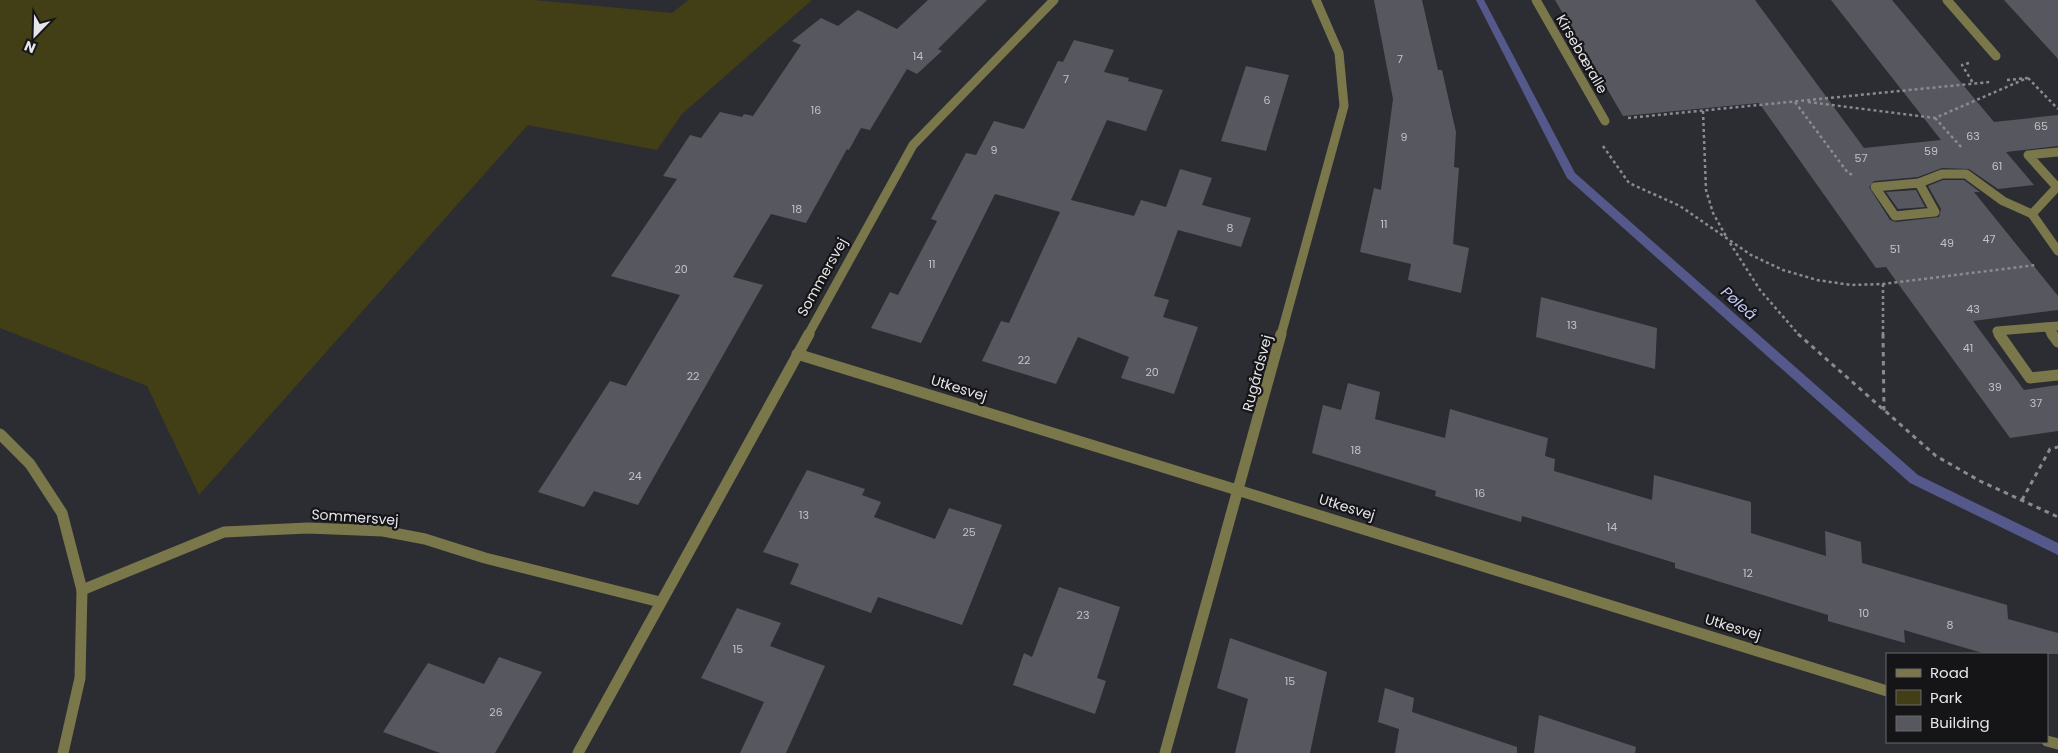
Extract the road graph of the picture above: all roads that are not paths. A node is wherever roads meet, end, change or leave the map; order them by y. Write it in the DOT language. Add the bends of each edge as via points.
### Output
graph roads {
  1 [pos="1054,0"];
  2 [pos="1316,0"];
  3 [pos="1536,0"];
  4 [pos="1947,0"];
  5 [pos="1996,56"];
  6 [pos="1605,121"];
  7 [pos="2058,152"];
  8 [pos="1920,183"];
  9 [pos="2057,186"];
  10 [pos="2032,214"];
  11 [pos="2058,251"];
  12 [pos="2058,326"];
  13 [pos="2046,327"];
  14 [pos="2058,342"];
  15 [pos="797,354"];
  16 [pos="2058,375"];
  17 [pos="0,434"];
  18 [pos="1240,489"];
  19 [pos="82,590"];
  20 [pos="660,602"];
  21 [pos="1886,691"];
  22 [pos="63,753"];
  23 [pos="578,753"];
  24 [pos="1164,753"];
  1 -- 15 [label="street, Sommersvej" via="913,145"];
  2 -- 18 [label="street, Rugårdsvej" via="1339,53 1344,106"];
  3 -- 6 [label="street, Kirsebæralle"];
  4 -- 5 [label="street"];
  7 -- 9 [label="street" via="2028,156"];
  8 -- 8 [label="street" via="1935,212 1895,216 1875,187"];
  8 -- 10 [label="street" via="1942,174 1966,174 2002,201"];
  9 -- 10 [label="street"];
  10 -- 11 [label="street"];
  12 -- 13 [label="street"];
  13 -- 14 [label="street"];
  13 -- 16 [label="street" via="1997,331 2030,378"];
  15 -- 18 [label="street, Utkesvej"];
  15 -- 20 [label="street, Sommersvej"];
  17 -- 19 [label="street" via="30,464 62,513"];
  18 -- 21 [label="street, Utkesvej"];
  18 -- 24 [label="street, Rugårdsvej"];
  19 -- 20 [label="street, Sommersvej" via="224,532 308,528 383,531 425,539 485,558"];
  19 -- 22 [label="street" via="80,678"];
  20 -- 23 [label="street, Sommersvej"];
}
